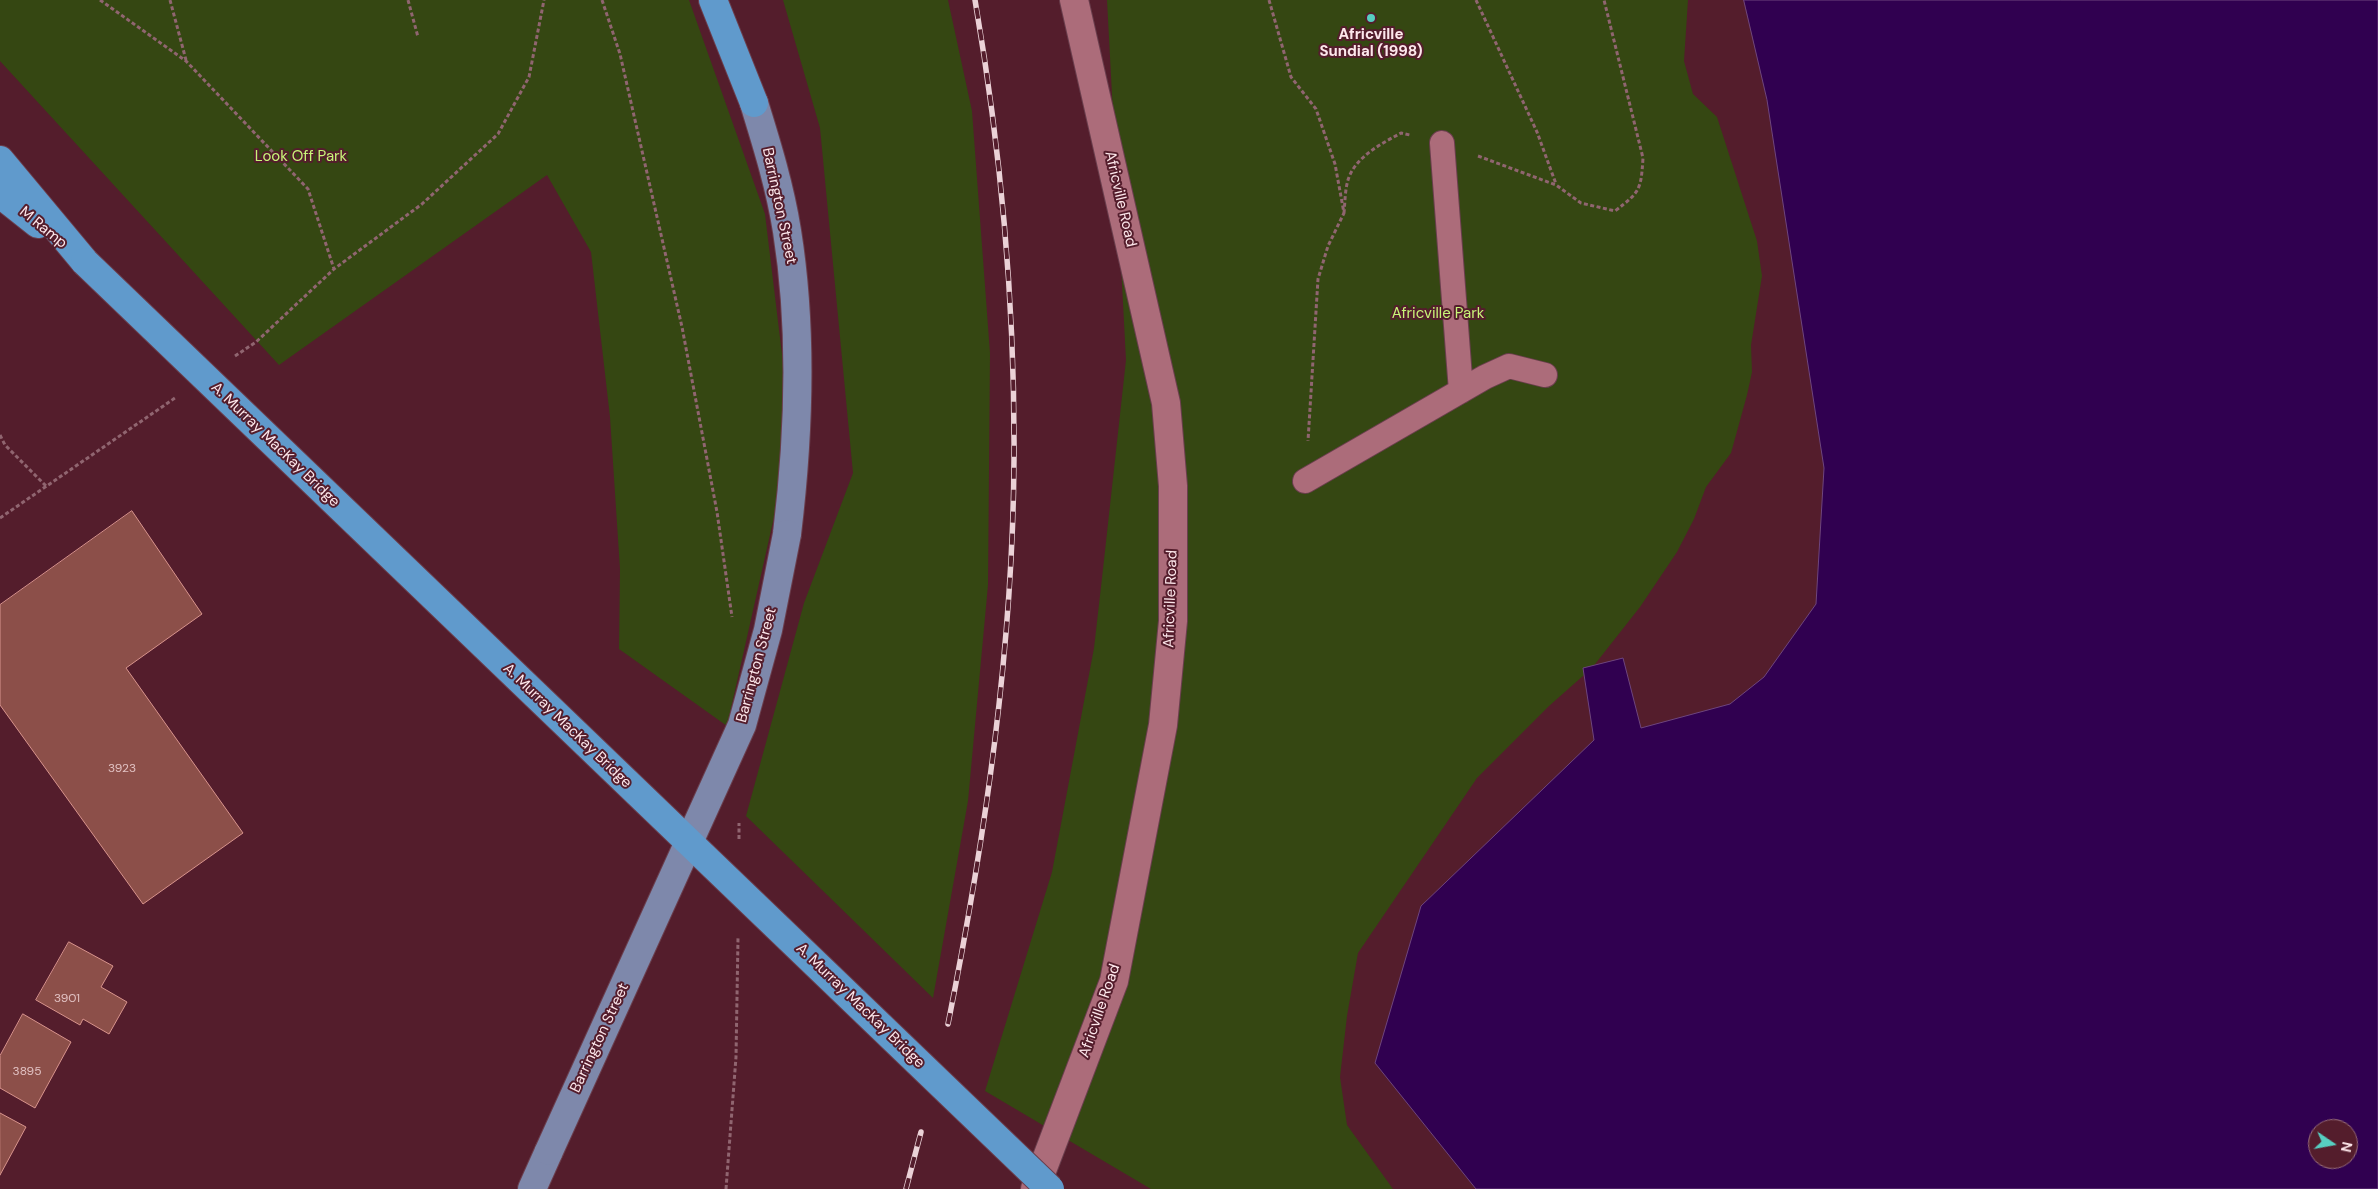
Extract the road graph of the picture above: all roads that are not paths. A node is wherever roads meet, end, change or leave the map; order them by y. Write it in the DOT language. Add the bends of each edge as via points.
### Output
graph roads {
  1 [pos="714,0"];
  2 [pos="732,0"];
  3 [pos="1074,0"];
  4 [pos="754,103"];
  5 [pos="1442,143"];
  6 [pos="0,160"];
  7 [pos="0,194"];
  8 [pos="85,262"];
  9 [pos="1546,375"];
  10 [pos="1461,391"];
  11 [pos="1305,481"];
  12 [pos="532,1189"];
  13 [pos="1035,1189"];
  14 [pos="1050,1189"];
  1 -- 4 [label="highway"];
  2 -- 4 [label="highway"];
  3 -- 13 [label="street, Africville Road" via="1166,403 1173,486 1173,621 1163,725 1114,981"];
  4 -- 12 [label="main road, Barrington Street, bridge" via="779,190 793,276 797,370 795,452 787,534 768,630 742,725"];
  5 -- 10 [label="lane"];
  6 -- 8 [label="highway"];
  7 -- 8 [label="highway, M Ramp"];
  8 -- 14 [label="highway, A. Murray MacKay Bridge, bridge"];
  9 -- 10 [label="lane" via="1509,366"];
  10 -- 11 [label="lane"];
}
